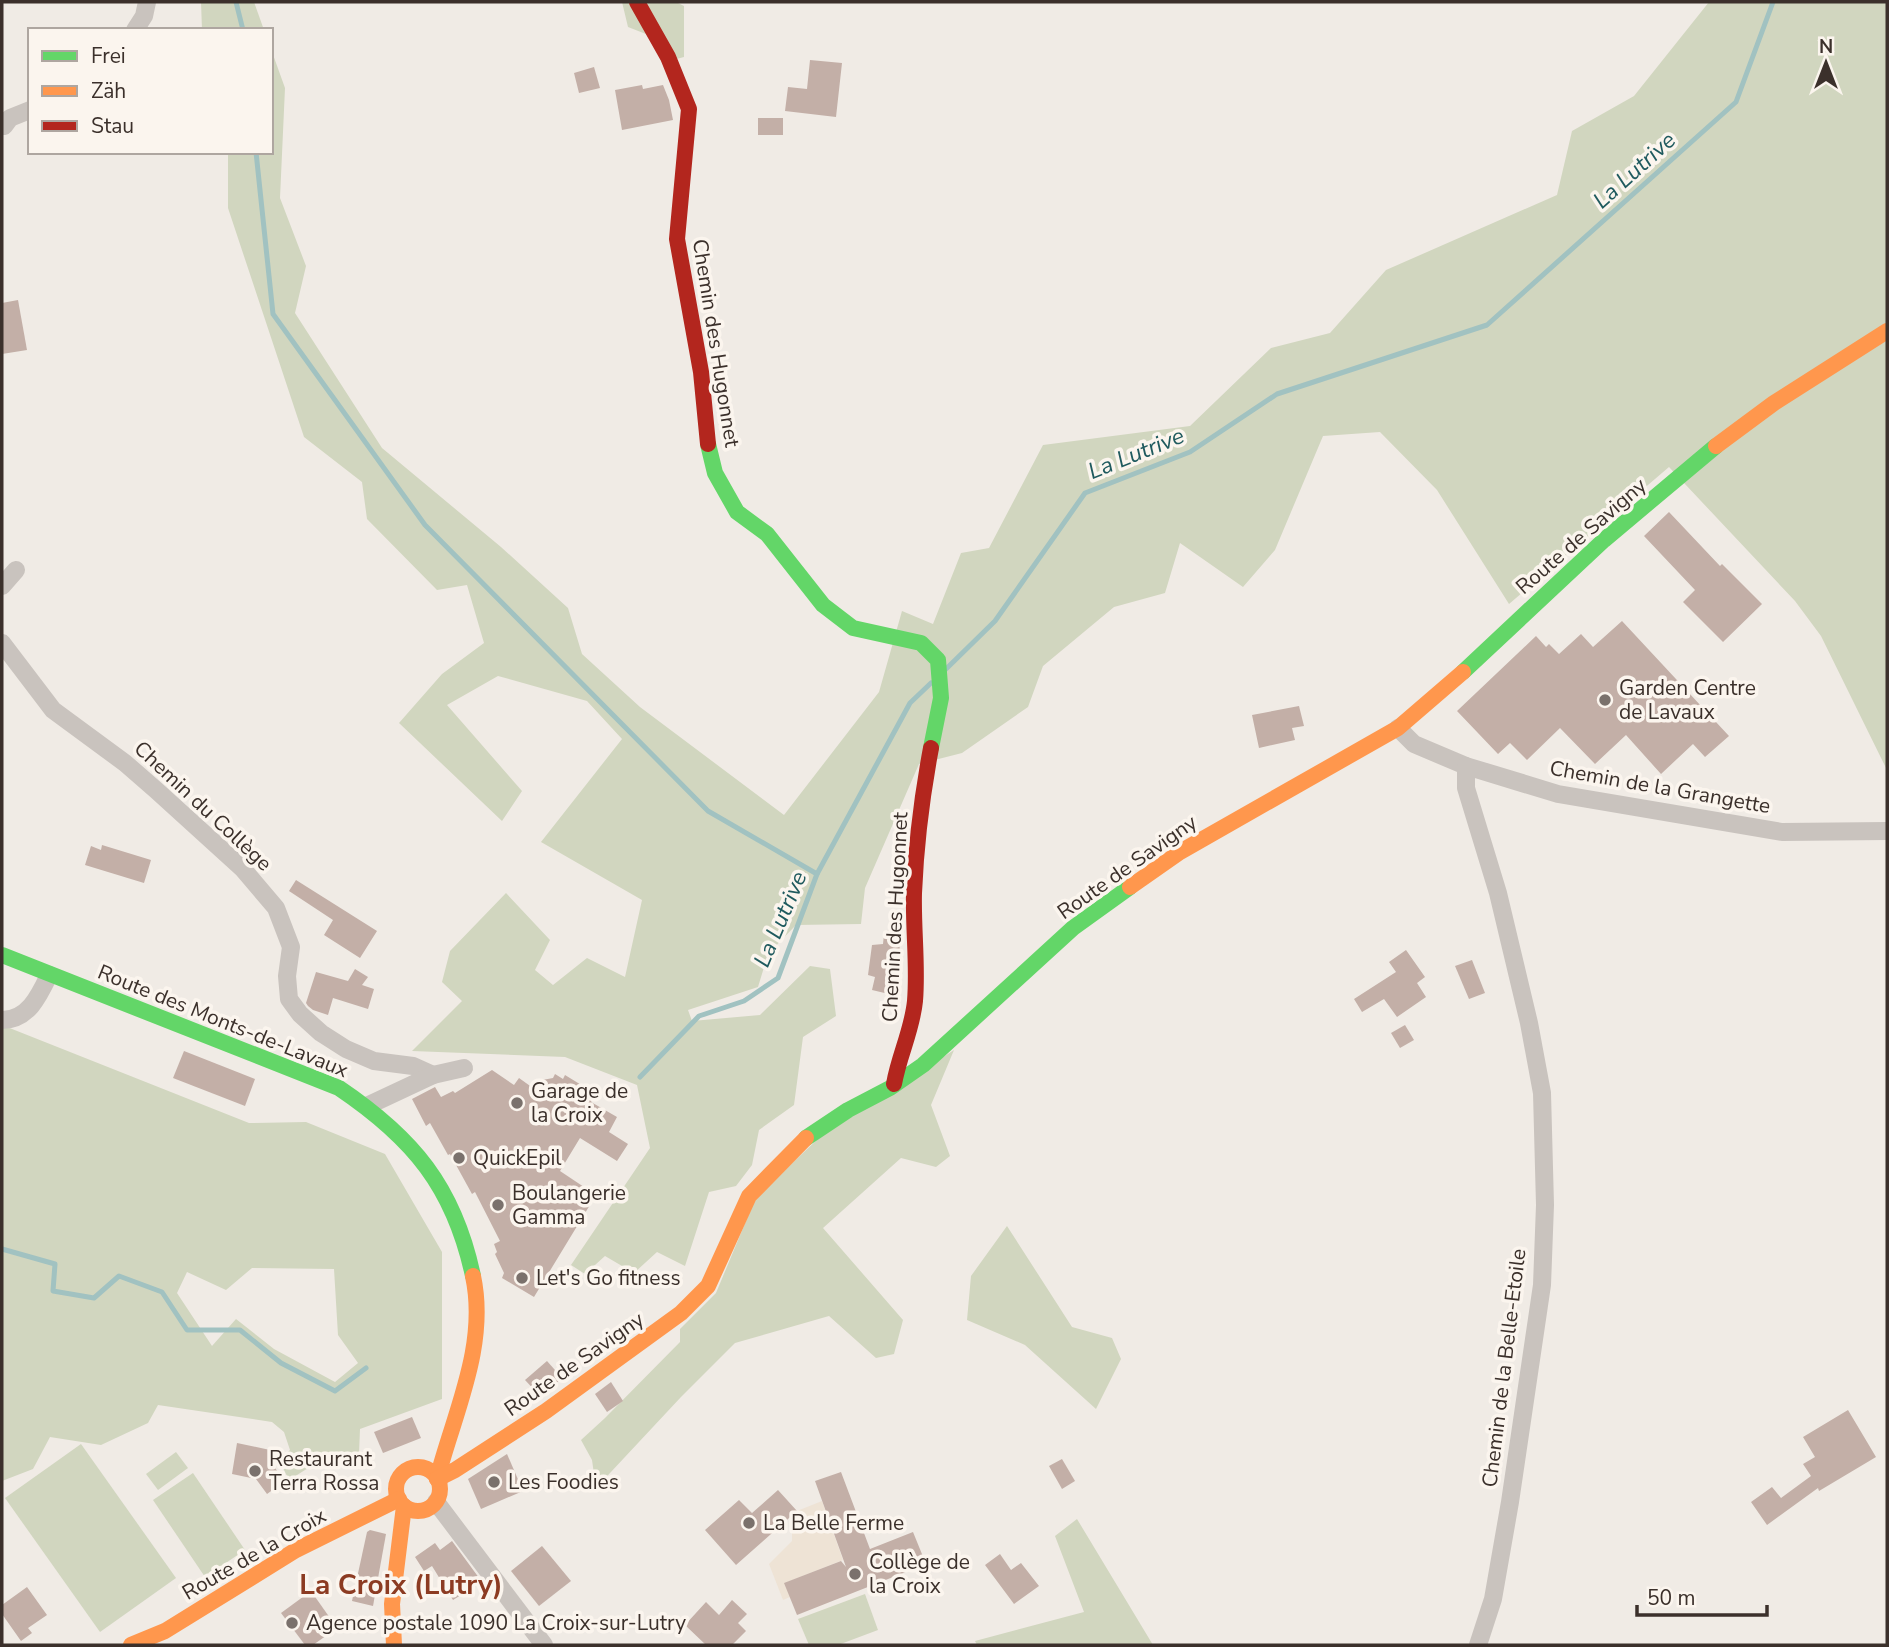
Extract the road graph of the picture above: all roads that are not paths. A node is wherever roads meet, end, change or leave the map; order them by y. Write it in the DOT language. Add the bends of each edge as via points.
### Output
graph roads {
  1 [pos="147,2"];
  2 [pos="637,2"];
  3 [pos="136,28"];
  4 [pos="28,111"];
  5 [pos="4,126"];
  6 [pos="1887,331"];
  7 [pos="16,570"];
  8 [pos="2,586"];
  9 [pos="2,643"];
  10 [pos="1398,727"];
  11 [pos="1466,766"];
  12 [pos="1887,831"];
  13 [pos="2,955"];
  14 [pos="49,975"];
  15 [pos="2,1020"];
  16 [pos="464,1068"];
  17 [pos="433,1075"];
  18 [pos="894,1084"];
  19 [pos="369,1105"];
  20 [pos="452,1425"];
  21 [pos="420,1467"];
  22 [pos="437,1479"];
  23 [pos="401,1502"];
  24 [pos="430,1506"];
  25 [pos="398,1559"];
  26 [pos="131,1645"];
  27 [pos="394,1645"];
  28 [pos="544,1645"];
  29 [pos="1478,1645"];
  1 -- 3 [label="street"];
  2 -- 18 [label="street, Chemin des Hugonnet" via="668,57 689,109 677,239 715,473 737,512 767,534 823,605 853,628 921,643 939,660 941,698 921,804 914,894 915,1000"];
  4 -- 5 [label="street" via="10,118"];
  6 -- 10 [label="street, Route de Savigny" via="1716,446"];
  7 -- 8 [label="street"];
  9 -- 17 [label="street, Chemin du Collège" via="53,710 156,790 242,867 276,908 291,947 289,999 300,1014 346,1049"];
  10 -- 11 [label="street, Chemin de la Grangette" via="1414,744"];
  10 -- 18 [label="street, Route de Savigny" via="1180,852 1073,928 923,1065"];
  11 -- 12 [label="street, Chemin de la Grangette" via="1558,794 1782,832"];
  11 -- 29 [label="street, Chemin de la Belle-Etoile" via="1466,788 1498,893 1542,1093 1545,1205 1542,1285 1514,1475 1493,1599"];
  13 -- 14 [label="street, Route des Monts-de-Lavaux"];
  14 -- 15 [label="street" via="26,1012"];
  14 -- 19 [label="street, Route des Monts-de-Lavaux" via="309,1075"];
  16 -- 17 [label="street"];
  17 -- 19 [label="street"];
  18 -- 22 [label="street, Route de Savigny" via="802,1141 749,1196 708,1286 681,1314 545,1411"];
  19 -- 20 [label="street, Route des Monts-de-Lavaux" via="410,1146 461,1222 475,1291 475,1346"];
  20 -- 21 [label="street, Route des Monts-de-Lavaux"];
  20 -- 22 [label="street, Route des Monts-de-Lavaux"];
  21 -- 22 [label="street"];
  21 -- 23 [label="street" via="402,1474 396,1486"];
  22 -- 24 [label="street" via="440,1490"];
  23 -- 24 [label="street" via="410,1509"];
  23 -- 25 [label="street"];
  23 -- 26 [label="street, Route de la Croix" via="296,1550 165,1631"];
  24 -- 25 [label="street"];
  24 -- 28 [label="street"];
  25 -- 27 [label="street" via="392,1585"];
}
